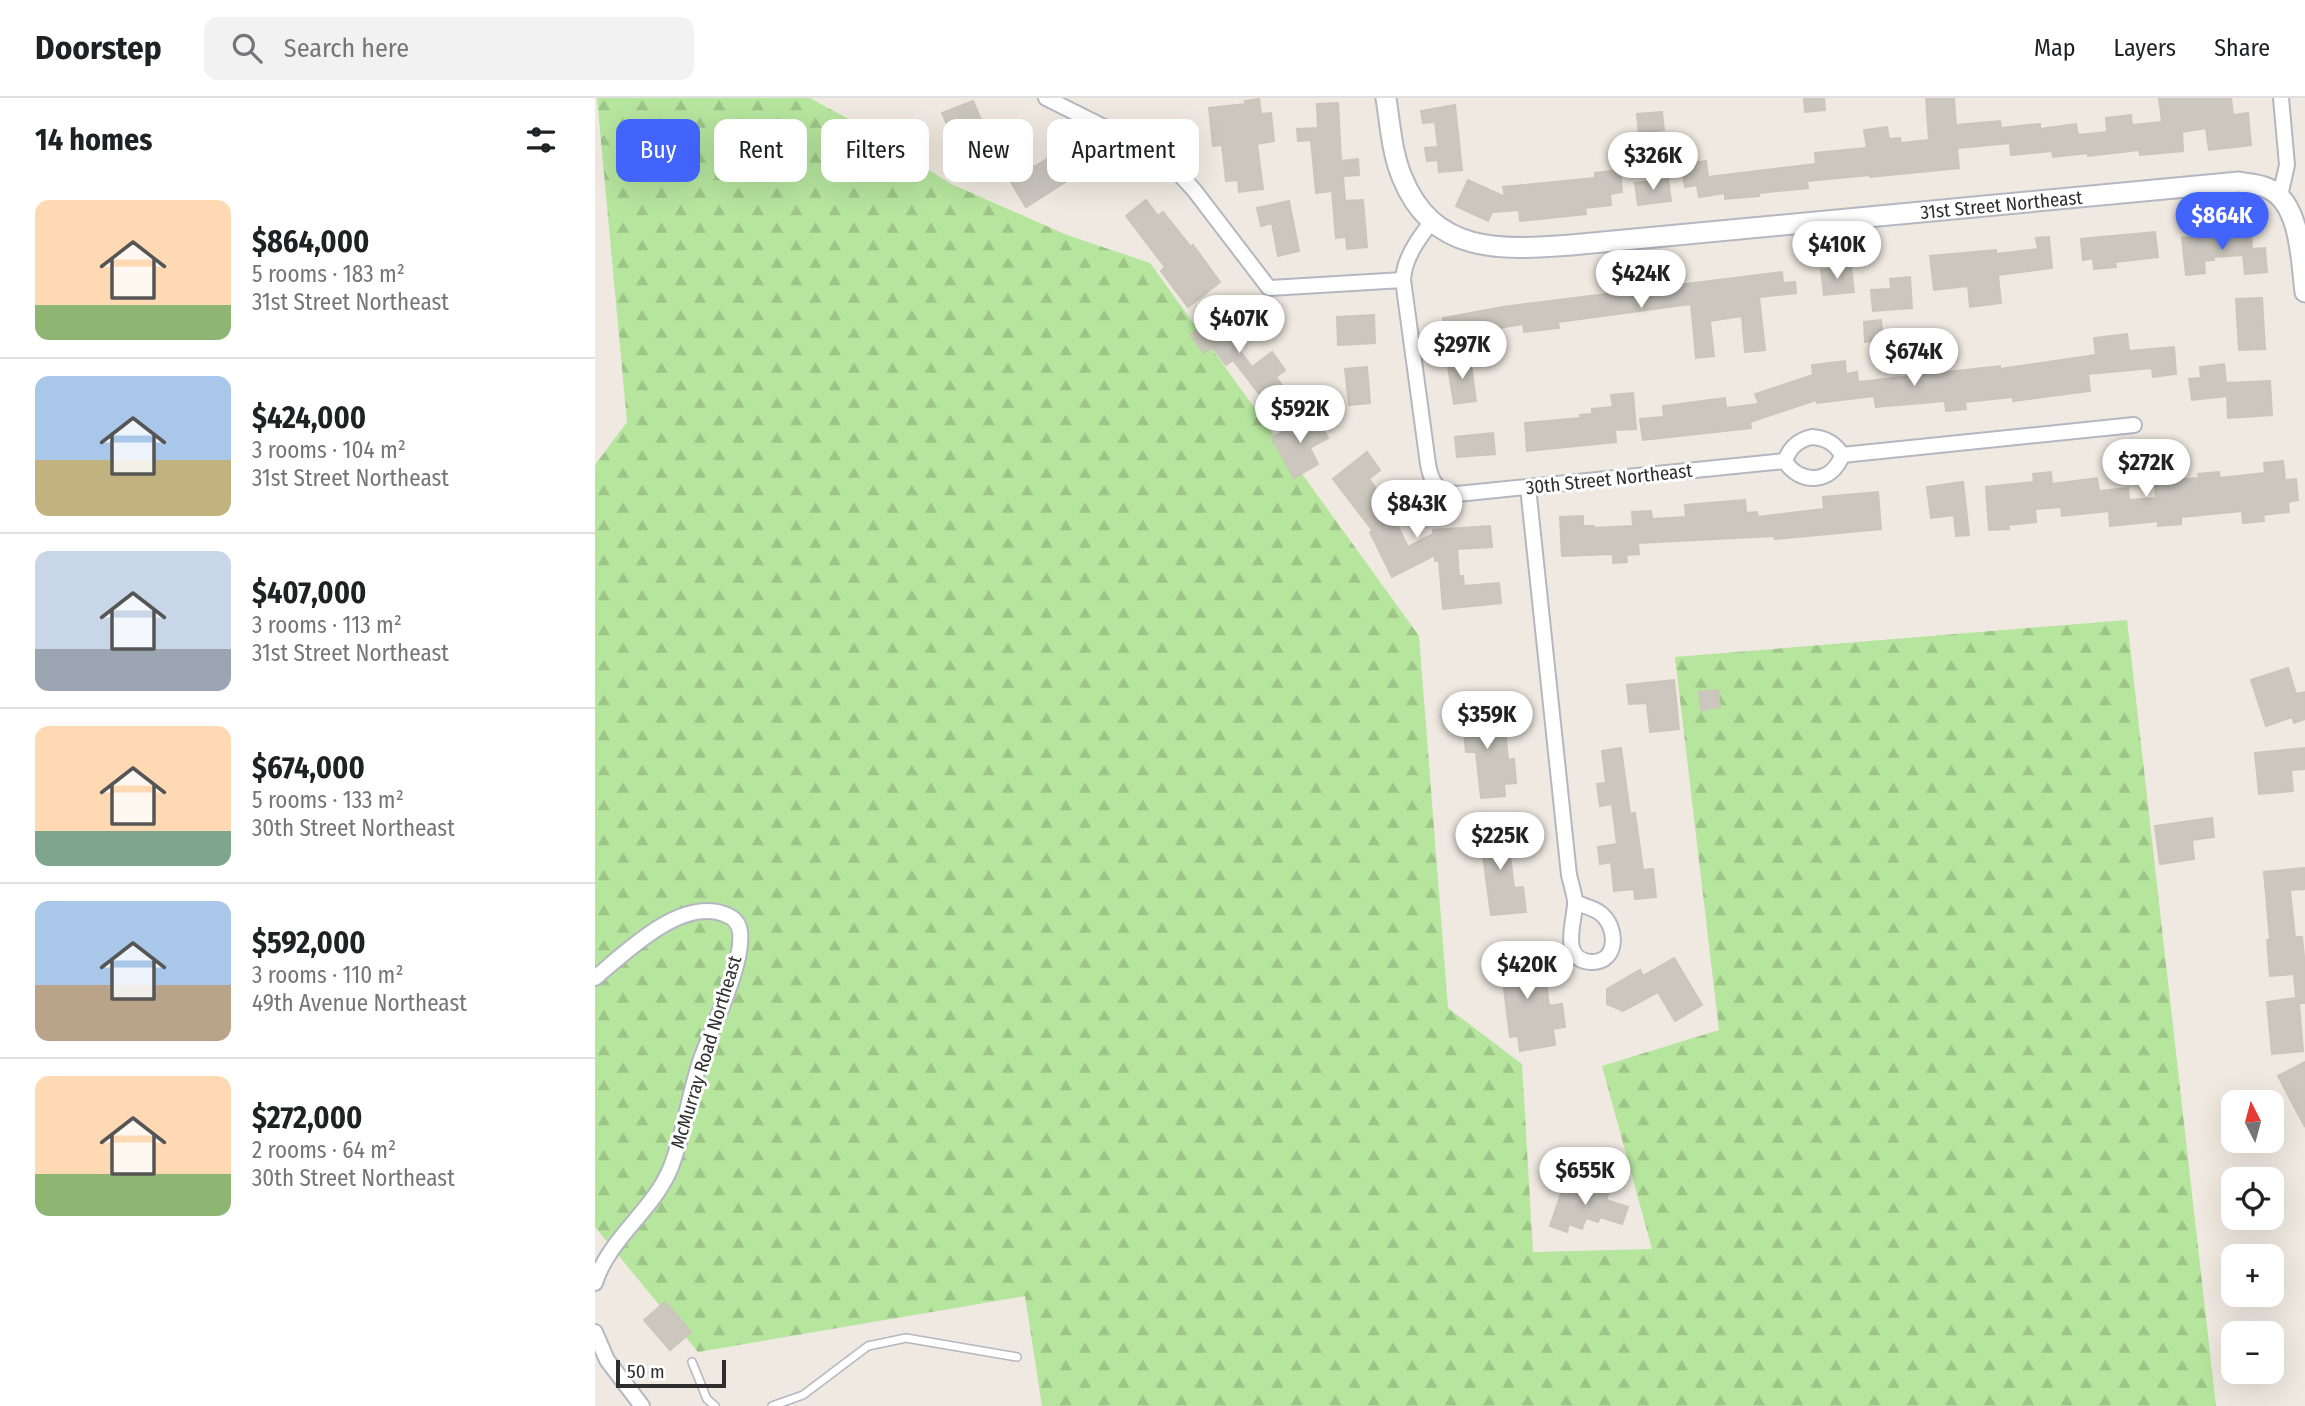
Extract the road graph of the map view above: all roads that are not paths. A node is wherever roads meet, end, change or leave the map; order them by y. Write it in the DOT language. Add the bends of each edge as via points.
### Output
graph roads {
  1 [pos="1046,98"];
  2 [pos="1386,98"];
  3 [pos="2281,98"];
  4 [pos="2280,196"];
  5 [pos="1432,221"];
  6 [pos="1403,280"];
  7 [pos="2305,292"];
  8 [pos="2134,425"];
  9 [pos="1842,455"];
  10 [pos="1786,461"];
  11 [pos="1528,487"];
  12 [pos="1575,902"];
  13 [pos="595,978"];
  14 [pos="595,1283"];
  15 [pos="595,1332"];
  16 [pos="1017,1357"];
  17 [pos="692,1362"];
  18 [pos="642,1406"];
  19 [pos="715,1406"];
  20 [pos="772,1406"];
  1 -- 6 [label="street" via="1171,165 1269,288"];
  2 -- 5 [label="street" via="1401,175 1416,204"];
  3 -- 4 [label="street" via="2287,165"];
  4 -- 5 [label="street, 31st Street Northeast" via="2239,182 1513,249 1474,244"];
  4 -- 7 [label="street" via="2296,228"];
  5 -- 6 [label="street" via="1409,257"];
  6 -- 11 [label="street, 30th Street Northeast" via="1426,452 1435,486 1457,494"];
  8 -- 9 [label="street"];
  9 -- 10 [label="street" via="1832,472 1814,479 1794,472"];
  9 -- 10 [label="street" via="1826,439 1812,437 1798,442"];
  10 -- 11 [label="street, 30th Street Northeast"];
  11 -- 12 [label="street"];
  13 -- 14 [label="street, McMurray Road Northeast" via="678,917 719,912 739,926 738,960 700,1063 670,1169 610,1251"];
  15 -- 18 [label="street" via="607,1360"];
  16 -- 20 [label="lane" via="906,1338 869,1346 803,1395"];
  17 -- 19 [label="lane" via="707,1399"];
}
